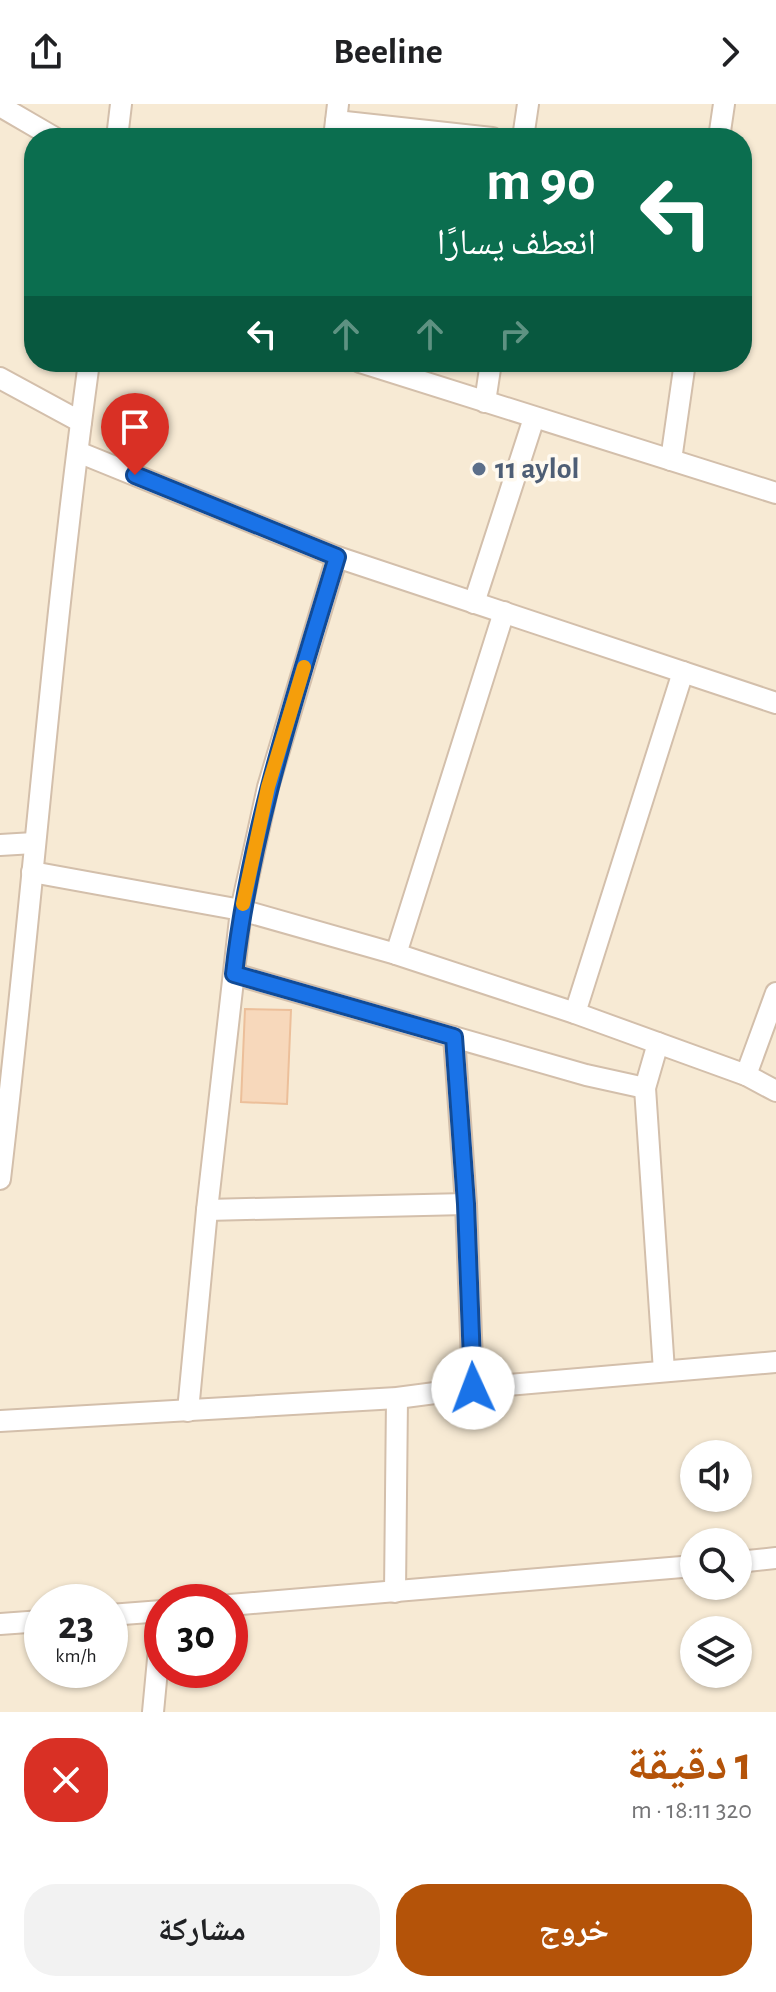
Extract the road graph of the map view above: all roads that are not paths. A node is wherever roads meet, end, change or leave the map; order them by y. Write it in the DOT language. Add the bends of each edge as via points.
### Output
graph roads {
  1 [pos="121,104"];
  2 [pos="528,104"];
  3 [pos="724,104"];
  4 [pos="0,106"];
  5 [pos="336,121"];
  6 [pos="38,128"];
  7 [pos="118,128"];
  8 [pos="400,128"];
  9 [pos="524,128"];
  10 [pos="720,128"];
  11 [pos="88,372"];
  12 [pos="391,372"];
  13 [pos="490,372"];
  14 [pos="684,372"];
  15 [pos="0,378"];
  16 [pos="485,402"];
  17 [pos="534,418"];
  18 [pos="81,422"];
  19 [pos="78,452"];
  20 [pos="671,460"];
  21 [pos="776,493"];
  22 [pos="337,557"];
  23 [pos="474,603"];
  24 [pos="504,612"];
  25 [pos="683,672"];
  26 [pos="776,703"];
  27 [pos="34,843"];
  28 [pos="0,845"];
  29 [pos="32,872"];
  30 [pos="241,910"];
  31 [pos="396,954"];
  32 [pos="234,974"];
  33 [pos="776,993"];
  34 [pos="575,1013"];
  35 [pos="454,1037"];
  36 [pos="8,1040"];
  37 [pos="658,1043"];
  38 [pos="746,1075"];
  39 [pos="645,1088"];
  40 [pos="776,1091"];
  41 [pos="0,1179"];
  42 [pos="466,1204"];
  43 [pos="207,1210"];
  44 [pos="776,1362"];
  45 [pos="664,1371"];
  46 [pos="473,1388"];
  47 [pos="397,1398"];
  48 [pos="188,1411"];
  49 [pos="0,1421"];
  50 [pos="776,1558"];
  51 [pos="752,1561"];
  52 [pos="680,1567"];
  53 [pos="395,1592"];
  54 [pos="248,1604"];
  55 [pos="24,1622"];
  56 [pos="0,1624"];
  57 [pos="155,1688"];
  58 [pos="153,1712"];
  1 -- 7 [label="street"];
  2 -- 9 [label="street"];
  3 -- 10 [label="street"];
  4 -- 6 [label="street"];
  5 -- 8 [label="street"];
  11 -- 18 [label="street"];
  12 -- 16 [label="street"];
  13 -- 16 [label="street"];
  14 -- 20 [label="street"];
  15 -- 18 [label="street"];
  16 -- 17 [label="street"];
  17 -- 20 [label="street"];
  17 -- 23 [label="street"];
  18 -- 19 [label="street"];
  19 -- 22 [label="street"];
  19 -- 27 [label="street"];
  20 -- 21 [label="street"];
  22 -- 23 [label="street"];
  22 -- 30 [label="street" via="268,787"];
  23 -- 24 [label="street"];
  24 -- 25 [label="street"];
  24 -- 31 [label="street"];
  25 -- 26 [label="street"];
  25 -- 34 [label="street"];
  27 -- 28 [label="street"];
  27 -- 29 [label="street"];
  29 -- 30 [label="street"];
  29 -- 36 [label="street"];
  30 -- 31 [label="street"];
  30 -- 32 [label="street"];
  31 -- 34 [label="street"];
  32 -- 35 [label="street"];
  32 -- 43 [label="street"];
  33 -- 38 [label="street"];
  34 -- 37 [label="street"];
  35 -- 39 [label="street"];
  35 -- 42 [label="street"];
  36 -- 41 [label="street"];
  37 -- 38 [label="street"];
  37 -- 39 [label="street"];
  38 -- 40 [label="street"];
  39 -- 45 [label="street"];
  42 -- 43 [label="street"];
  42 -- 46 [label="street"];
  43 -- 48 [label="street"];
  44 -- 45 [label="street"];
  45 -- 46 [label="street"];
  46 -- 47 [label="street"];
  47 -- 48 [label="street"];
  47 -- 53 [label="street"];
  48 -- 49 [label="street"];
  50 -- 51 [label="street"];
  52 -- 53 [label="street"];
  53 -- 54 [label="street"];
  55 -- 56 [label="street"];
  57 -- 58 [label="street"];
}
